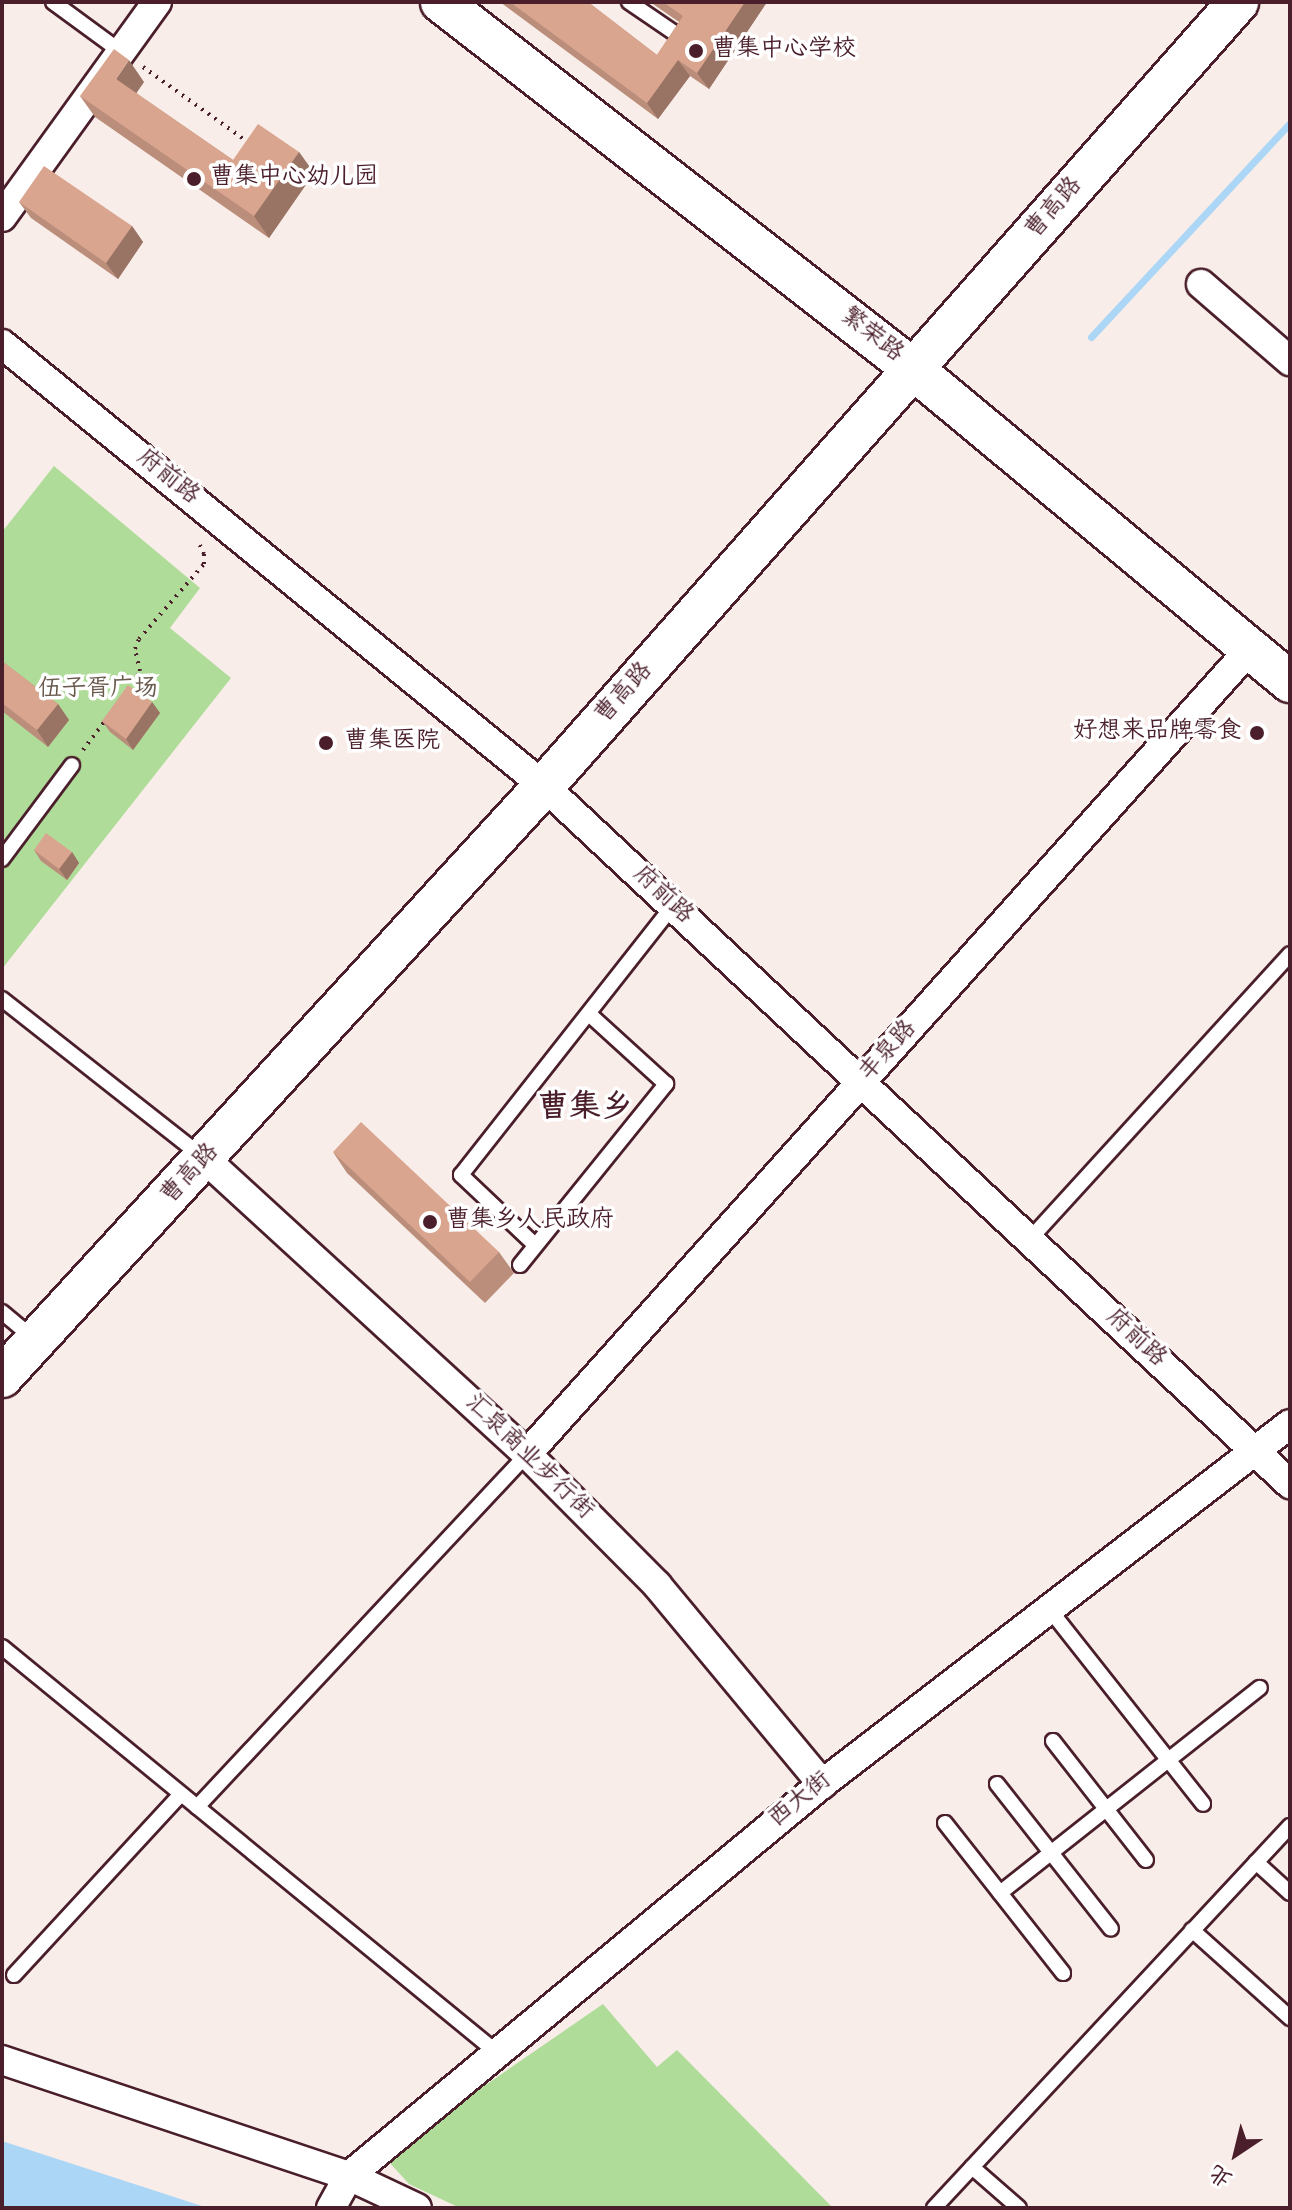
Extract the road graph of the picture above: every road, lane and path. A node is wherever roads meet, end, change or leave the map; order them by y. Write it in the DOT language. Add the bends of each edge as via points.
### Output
graph roads {
  1 [pos="53,2"];
  2 [pos="157,2"];
  3 [pos="441,2"];
  4 [pos="629,2"];
  5 [pos="1238,2"];
  6 [pos="676,34"];
  7 [pos="121,52"];
  8 [pos="255,147"];
  9 [pos="2,217"];
  10 [pos="1201,284"];
  11 [pos="2,344"];
  12 [pos="1290,361"];
  13 [pos="913,369"];
  14 [pos="198,541"];
  15 [pos="1250,649"];
  16 [pos="1290,682"];
  17 [pos="122,698"];
  18 [pos="114,709"];
  19 [pos="72,765"];
  20 [pos="544,786"];
  21 [pos="2,859"];
  22 [pos="673,906"];
  23 [pos="1290,954"];
  24 [pos="2,999"];
  25 [pos="589,1014"];
  26 [pos="862,1082"];
  27 [pos="205,1159"];
  28 [pos="1029,1240"];
  29 [pos="535,1245"];
  30 [pos="520,1265"];
  31 [pos="2,1312"];
  32 [pos="36,1340"];
  33 [pos="2,1377"];
  34 [pos="1290,1424"];
  35 [pos="1255,1453"];
  36 [pos="527,1454"];
  37 [pos="1290,1484"];
  38 [pos="1050,1610"];
  39 [pos="2,1647"];
  40 [pos="1260,1688"];
  41 [pos="1053,1741"];
  42 [pos="1169,1761"];
  43 [pos="822,1784"];
  44 [pos="997,1784"];
  45 [pos="181,1794"];
  46 [pos="1203,1804"];
  47 [pos="197,1807"];
  48 [pos="1106,1810"];
  49 [pos="945,1823"];
  50 [pos="1290,1826"];
  51 [pos="1051,1853"];
  52 [pos="1146,1860"];
  53 [pos="1256,1862"];
  54 [pos="1000,1893"];
  55 [pos="1290,1893"];
  56 [pos="1111,1929"];
  57 [pos="1192,1930"];
  58 [pos="1063,1973"];
  59 [pos="14,1975"];
  60 [pos="1290,2018"];
  61 [pos="495,2051"];
  62 [pos="2,2060"];
  63 [pos="972,2167"];
  64 [pos="349,2176"];
  65 [pos="332,2205"];
  66 [pos="417,2208"];
  67 [pos="934,2208"];
  68 [pos="1019,2208"];
  1 -- 7 [label="lane"];
  2 -- 7 [label="street"];
  3 -- 13 [label="street, 繁荣路"];
  4 -- 6 [label="lane"];
  5 -- 13 [label="street, 曹高路"];
  7 -- 8 [label="path"];
  7 -- 9 [label="street"];
  10 -- 12 [label="street"];
  11 -- 20 [label="street, 府前路"];
  13 -- 15 [label="street, 繁荣路"];
  13 -- 20 [label="street, 曹高路"];
  14 -- 17 [label="path" via="204,564 139,639 135,649 140,671"];
  15 -- 16 [label="street, 繁荣路"];
  15 -- 26 [label="street, 丰泉路"];
  18 -- 19 [label="path"];
  19 -- 21 [label="lane"];
  20 -- 22 [label="street, 府前路"];
  20 -- 27 [label="street, 曹高路"];
  22 -- 25 [label="lane"];
  22 -- 26 [label="street, 府前路"];
  23 -- 28 [label="lane"];
  24 -- 27 [label="lane"];
  25 -- 29 [label="lane" via="461,1175"];
  25 -- 29 [label="lane" via="666,1084"];
  26 -- 28 [label="street, 府前路"];
  26 -- 36 [label="street, 丰泉路"];
  27 -- 32 [label="street, 曹高路"];
  27 -- 36 [label="street, 汇泉商业步行街"];
  28 -- 35 [label="street, 府前路"];
  29 -- 30 [label="lane"];
  31 -- 32 [label="lane"];
  32 -- 33 [label="street, 曹高路"];
  34 -- 35 [label="street, 西大街"];
  35 -- 37 [label="street, 府前路"];
  35 -- 38 [label="street, 西大街"];
  36 -- 43 [label="street, 汇泉商业步行街" via="657,1585"];
  36 -- 47 [label="lane"];
  38 -- 42 [label="lane"];
  38 -- 43 [label="street, 西大街"];
  39 -- 45 [label="lane"];
  40 -- 42 [label="lane"];
  41 -- 48 [label="lane"];
  42 -- 46 [label="lane"];
  42 -- 48 [label="lane"];
  43 -- 61 [label="street, 西大街"];
  44 -- 51 [label="lane"];
  45 -- 47 [label="lane"];
  45 -- 59 [label="lane"];
  47 -- 61 [label="lane"];
  48 -- 51 [label="lane"];
  48 -- 52 [label="lane"];
  49 -- 54 [label="lane"];
  50 -- 53 [label="lane"];
  51 -- 54 [label="lane"];
  51 -- 56 [label="lane"];
  53 -- 55 [label="lane"];
  53 -- 57 [label="lane"];
  54 -- 58 [label="lane"];
  57 -- 60 [label="lane"];
  57 -- 63 [label="lane"];
  61 -- 64 [label="street, 西大街"];
  62 -- 64 [label="street"];
  63 -- 67 [label="lane"];
  63 -- 68 [label="lane"];
  64 -- 65 [label="street, 西大街"];
  64 -- 66 [label="street"];
}
